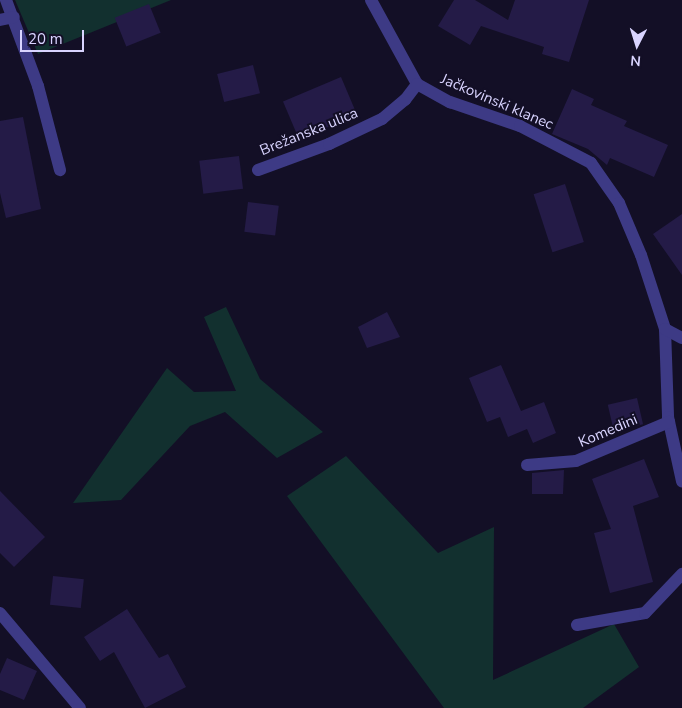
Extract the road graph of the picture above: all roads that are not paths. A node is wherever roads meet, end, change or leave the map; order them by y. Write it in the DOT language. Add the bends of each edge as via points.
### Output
graph roads {
  1 [pos="6,0"];
  2 [pos="370,0"];
  3 [pos="14,18"];
  4 [pos="0,20"];
  5 [pos="417,84"];
  6 [pos="60,170"];
  7 [pos="258,170"];
  8 [pos="664,329"];
  9 [pos="682,338"];
  10 [pos="669,422"];
  11 [pos="527,465"];
  12 [pos="682,481"];
  13 [pos="682,574"];
  14 [pos="0,613"];
  15 [pos="577,625"];
  16 [pos="80,708"];
  1 -- 3 [label="street"];
  2 -- 5 [label="street, Jačkovinski klanec"];
  3 -- 4 [label="street"];
  3 -- 6 [label="street" via="38,86"];
  5 -- 7 [label="street, Brežanska ulica" via="406,100 382,119 329,144"];
  5 -- 8 [label="street, Jačkovinski klanec" via="450,102 520,126 591,163 619,203 641,255"];
  8 -- 9 [label="street"];
  8 -- 10 [label="street, Jačkovinski klanec"];
  10 -- 11 [label="street, Komedini" via="576,461"];
  10 -- 12 [label="street, Jačkovinski klanec"];
  13 -- 15 [label="street" via="645,613"];
  14 -- 16 [label="street"];
}
